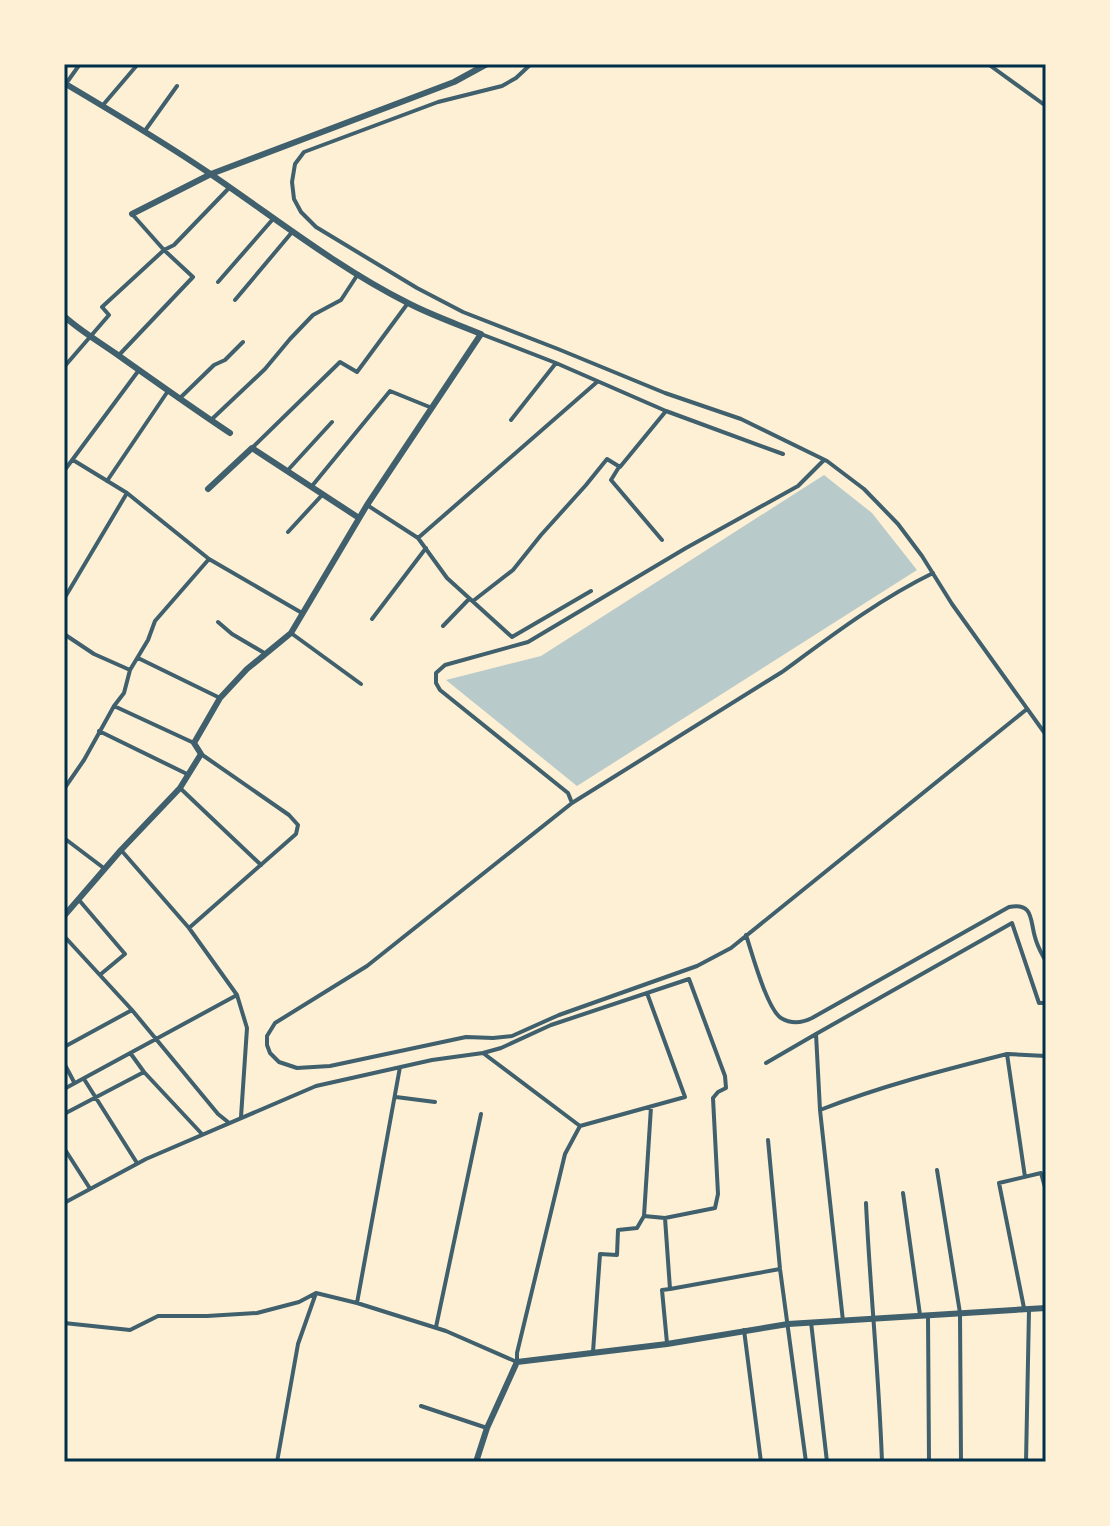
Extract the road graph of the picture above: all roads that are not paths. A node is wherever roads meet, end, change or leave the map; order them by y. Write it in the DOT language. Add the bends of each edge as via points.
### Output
graph roads {
  1 [pos="80,64"];
  2 [pos="138,64"];
  3 [pos="487,64"];
  4 [pos="531,64"];
  5 [pos="988,64"];
  6 [pos="64,85"];
  7 [pos="177,86"];
  8 [pos="103,105"];
  9 [pos="1046,106"];
  10 [pos="144,132"];
  11 [pos="211,174"];
  12 [pos="229,188"];
  13 [pos="132,214"];
  14 [pos="273,219"];
  15 [pos="293,231"];
  16 [pos="164,250"];
  17 [pos="358,274"];
  18 [pos="218,282"];
  19 [pos="235,300"];
  20 [pos="408,303"];
  21 [pos="64,316"];
  22 [pos="481,334"];
  23 [pos="91,335"];
  24 [pos="243,342"];
  25 [pos="119,355"];
  26 [pos="556,363"];
  27 [pos="64,367"];
  28 [pos="139,370"];
  29 [pos="597,382"];
  30 [pos="168,391"];
  31 [pos="179,399"];
  32 [pos="432,408"];
  33 [pos="666,411"];
  34 [pos="211,420"];
  35 [pos="511,420"];
  36 [pos="332,422"];
  37 [pos="230,433"];
  38 [pos="252,448"];
  39 [pos="783,454"];
  40 [pos="73,460"];
  41 [pos="824,460"];
  42 [pos="620,467"];
  43 [pos="288,470"];
  44 [pos="64,471"];
  45 [pos="107,481"];
  46 [pos="312,486"];
  47 [pos="208,489"];
  48 [pos="127,493"];
  49 [pos="323,494"];
  50 [pos="367,505"];
  51 [pos="359,518"];
  52 [pos="288,532"];
  53 [pos="418,538"];
  54 [pos="662,540"];
  55 [pos="426,548"];
  56 [pos="209,559"];
  57 [pos="933,573"];
  58 [pos="591,591"];
  59 [pos="64,599"];
  60 [pos="472,600"];
  61 [pos="302,613"];
  62 [pos="372,619"];
  63 [pos="218,622"];
  64 [pos="443,626"];
  65 [pos="291,633"];
  66 [pos="64,634"];
  67 [pos="266,654"];
  68 [pos="138,658"];
  69 [pos="130,670"];
  70 [pos="361,684"];
  71 [pos="220,698"];
  72 [pos="114,706"];
  73 [pos="1027,709"];
  74 [pos="99,731"];
  75 [pos="1046,735"];
  76 [pos="194,743"];
  77 [pos="201,754"];
  78 [pos="189,775"];
  79 [pos="180,788"];
  80 [pos="64,789"];
  81 [pos="572,803"];
  82 [pos="64,838"];
  83 [pos="121,850"];
  84 [pos="261,865"];
  85 [pos="105,869"];
  86 [pos="78,899"];
  87 [pos="64,916"];
  88 [pos="189,928"];
  89 [pos="746,935"];
  90 [pos="64,936"];
  91 [pos="1046,962"];
  92 [pos="101,974"];
  93 [pos="646,992"];
  94 [pos="237,995"];
  95 [pos="1046,1003"];
  96 [pos="132,1010"];
  97 [pos="816,1034"];
  98 [pos="157,1039"];
  99 [pos="64,1047"];
  100 [pos="483,1053"];
  101 [pos="131,1054"];
  102 [pos="1007,1054"];
  103 [pos="1046,1056"];
  104 [pos="64,1063"];
  105 [pos="766,1063"];
  106 [pos="400,1067"];
  107 [pos="144,1072"];
  108 [pos="84,1079"];
  109 [pos="74,1083"];
  110 [pos="64,1089"];
  111 [pos="396,1097"];
  112 [pos="96,1098"];
  113 [pos="435,1102"];
  114 [pos="651,1107"];
  115 [pos="820,1110"];
  116 [pos="64,1114"];
  117 [pos="481,1114"];
  118 [pos="241,1117"];
  119 [pos="228,1122"];
  120 [pos="580,1126"];
  121 [pos="201,1133"];
  122 [pos="768,1140"];
  123 [pos="64,1148"];
  124 [pos="137,1163"];
  125 [pos="937,1170"];
  126 [pos="1044,1172"];
  127 [pos="1025,1177"];
  128 [pos="89,1187"];
  129 [pos="1046,1191"];
  130 [pos="903,1193"];
  131 [pos="64,1203"];
  132 [pos="866,1203"];
  133 [pos="644,1216"];
  134 [pos="665,1218"];
  135 [pos="780,1269"];
  136 [pos="670,1289"];
  137 [pos="316,1293"];
  138 [pos="357,1303"];
  139 [pos="1046,1308"];
  140 [pos="1027,1310"];
  141 [pos="960,1313"];
  142 [pos="920,1315"];
  143 [pos="928,1315"];
  144 [pos="873,1319"];
  145 [pos="843,1321"];
  146 [pos="811,1322"];
  147 [pos="64,1323"];
  148 [pos="788,1324"];
  149 [pos="436,1327"];
  150 [pos="744,1330"];
  151 [pos="667,1344"];
  152 [pos="593,1352"];
  153 [pos="517,1362"];
  154 [pos="421,1406"];
  155 [pos="487,1428"];
  156 [pos="277,1462"];
  157 [pos="476,1462"];
  158 [pos="761,1462"];
  159 [pos="806,1462"];
  160 [pos="827,1462"];
  161 [pos="882,1462"];
  162 [pos="929,1462"];
  163 [pos="961,1462"];
  164 [pos="1026,1462"];
  1 -- 6 [label="street"];
  2 -- 8 [label="street"];
  3 -- 11 [label="street" via="454,82"];
  4 -- 41 [label="street" via="502,86 438,102 304,152 292,182 301,212 316,227 463,312 741,419"];
  5 -- 9 [label="street"];
  6 -- 8 [label="street"];
  7 -- 10 [label="street"];
  8 -- 10 [label="street"];
  10 -- 11 [label="street"];
  11 -- 12 [label="street"];
  11 -- 13 [label="street"];
  12 -- 14 [label="street"];
  12 -- 16 [label="street"];
  13 -- 16 [label="street"];
  14 -- 15 [label="street"];
  14 -- 18 [label="street"];
  15 -- 17 [label="street"];
  15 -- 19 [label="street"];
  16 -- 23 [label="street" via="102,307 109,315"];
  16 -- 25 [label="street" via="193,277"];
  17 -- 20 [label="street"];
  17 -- 34 [label="street" via="341,300 313,315"];
  20 -- 22 [label="street"];
  20 -- 38 [label="street" via="357,372 340,362"];
  21 -- 23 [label="street"];
  22 -- 26 [label="street"];
  22 -- 32 [label="street"];
  23 -- 25 [label="street"];
  23 -- 27 [label="street"];
  24 -- 31 [label="street"];
  25 -- 28 [label="street"];
  26 -- 29 [label="street"];
  26 -- 35 [label="street"];
  28 -- 30 [label="street"];
  28 -- 40 [label="street"];
  29 -- 33 [label="street"];
  29 -- 53 [label="street"];
  30 -- 31 [label="street"];
  30 -- 45 [label="street"];
  31 -- 34 [label="street"];
  32 -- 46 [label="street" via="390,391"];
  32 -- 50 [label="street"];
  33 -- 39 [label="street"];
  33 -- 42 [label="street"];
  34 -- 37 [label="street"];
  36 -- 43 [label="street"];
  38 -- 43 [label="street"];
  38 -- 47 [label="street"];
  40 -- 44 [label="street"];
  40 -- 45 [label="street"];
  41 -- 57 [label="street" via="890,514"];
  41 -- 81 [label="street" via="798,486 528,642 445,665 436,673 440,690 568,793"];
  42 -- 54 [label="street" via="611,480"];
  42 -- 60 [label="street" via="607,459 513,570"];
  43 -- 46 [label="street"];
  45 -- 48 [label="street"];
  46 -- 49 [label="street"];
  48 -- 56 [label="street"];
  48 -- 59 [label="street"];
  49 -- 51 [label="street"];
  49 -- 52 [label="street"];
  50 -- 51 [label="street"];
  50 -- 53 [label="street"];
  51 -- 61 [label="street"];
  53 -- 55 [label="street"];
  55 -- 60 [label="street" via="447,578"];
  55 -- 62 [label="street"];
  56 -- 61 [label="street"];
  56 -- 68 [label="street" via="155,621"];
  57 -- 73 [label="street"];
  57 -- 81 [label="street" via="872,607 782,672"];
  58 -- 60 [label="street" via="512,637"];
  60 -- 64 [label="street"];
  61 -- 65 [label="street"];
  63 -- 67 [label="street"];
  65 -- 67 [label="street"];
  65 -- 70 [label="street"];
  66 -- 69 [label="street"];
  67 -- 71 [label="street"];
  68 -- 69 [label="street"];
  68 -- 71 [label="street"];
  69 -- 72 [label="street"];
  71 -- 76 [label="street"];
  72 -- 74 [label="street"];
  72 -- 76 [label="street"];
  73 -- 75 [label="street"];
  73 -- 89 [label="street"];
  74 -- 78 [label="street"];
  74 -- 80 [label="street"];
  76 -- 77 [label="street"];
  77 -- 78 [label="street"];
  77 -- 84 [label="street" via="298,825 296,834"];
  78 -- 79 [label="street"];
  79 -- 83 [label="street"];
  79 -- 84 [label="street"];
  81 -- 89 [label="street" via="367,966 275,1023 267,1036 274,1059 288,1067 330,1066 466,1037 512,1036 697,966"];
  82 -- 85 [label="street"];
  83 -- 85 [label="street"];
  83 -- 88 [label="street"];
  84 -- 88 [label="street"];
  85 -- 86 [label="street"];
  86 -- 87 [label="street"];
  86 -- 92 [label="street" via="125,954"];
  88 -- 94 [label="street"];
  89 -- 91 [label="street" via="775,1012 793,1022 812,1018 1009,907 1028,911"];
  90 -- 92 [label="street"];
  92 -- 96 [label="street"];
  93 -- 100 [label="street"];
  93 -- 114 [label="street" via="685,1097"];
  93 -- 134 [label="street" via="689,979 725,1076 726,1088 713,1098 715,1208"];
  94 -- 98 [label="street"];
  94 -- 118 [label="street" via="247,1028"];
  95 -- 97 [label="street" via="1039,1003 1012,923"];
  96 -- 98 [label="street"];
  96 -- 99 [label="street"];
  97 -- 105 [label="street"];
  97 -- 115 [label="street"];
  98 -- 101 [label="street"];
  98 -- 119 [label="street"];
  100 -- 106 [label="street"];
  100 -- 120 [label="street"];
  101 -- 107 [label="street"];
  101 -- 108 [label="street"];
  102 -- 103 [label="street"];
  102 -- 115 [label="street"];
  102 -- 127 [label="street"];
  104 -- 109 [label="street"];
  106 -- 111 [label="street"];
  106 -- 118 [label="street" via="316,1086"];
  107 -- 112 [label="street"];
  107 -- 121 [label="street"];
  108 -- 109 [label="street"];
  108 -- 112 [label="street"];
  109 -- 110 [label="street"];
  111 -- 113 [label="street"];
  111 -- 138 [label="street"];
  112 -- 116 [label="street"];
  112 -- 124 [label="street"];
  114 -- 120 [label="street"];
  114 -- 133 [label="street"];
  115 -- 145 [label="street"];
  117 -- 149 [label="street"];
  118 -- 119 [label="street"];
  119 -- 121 [label="street"];
  120 -- 153 [label="street" via="565,1154"];
  121 -- 124 [label="street"];
  122 -- 135 [label="street"];
  123 -- 128 [label="street"];
  124 -- 128 [label="street"];
  125 -- 141 [label="street"];
  126 -- 127 [label="street"];
  126 -- 129 [label="street"];
  127 -- 140 [label="street" via="999,1183"];
  128 -- 131 [label="street"];
  130 -- 142 [label="street"];
  132 -- 144 [label="street"];
  133 -- 134 [label="street"];
  133 -- 152 [label="street" via="637,1228 618,1230 617,1255 600,1254"];
  134 -- 136 [label="street"];
  135 -- 136 [label="street"];
  135 -- 148 [label="street"];
  136 -- 151 [label="street" via="662,1290"];
  137 -- 138 [label="street"];
  137 -- 147 [label="street" via="257,1313 158,1316 130,1330"];
  137 -- 156 [label="street" via="298,1344"];
  138 -- 149 [label="street"];
  139 -- 140 [label="street"];
  140 -- 141 [label="street"];
  140 -- 164 [label="street"];
  141 -- 143 [label="street"];
  141 -- 163 [label="street"];
  142 -- 143 [label="street"];
  142 -- 144 [label="street"];
  143 -- 162 [label="street"];
  144 -- 145 [label="street"];
  144 -- 161 [label="street"];
  145 -- 146 [label="street"];
  146 -- 148 [label="street"];
  146 -- 160 [label="street"];
  148 -- 150 [label="street"];
  148 -- 159 [label="street"];
  149 -- 153 [label="street"];
  150 -- 151 [label="street"];
  150 -- 158 [label="street"];
  151 -- 152 [label="street"];
  152 -- 153 [label="street"];
  153 -- 155 [label="street"];
  154 -- 155 [label="street"];
  155 -- 157 [label="street"];
}
